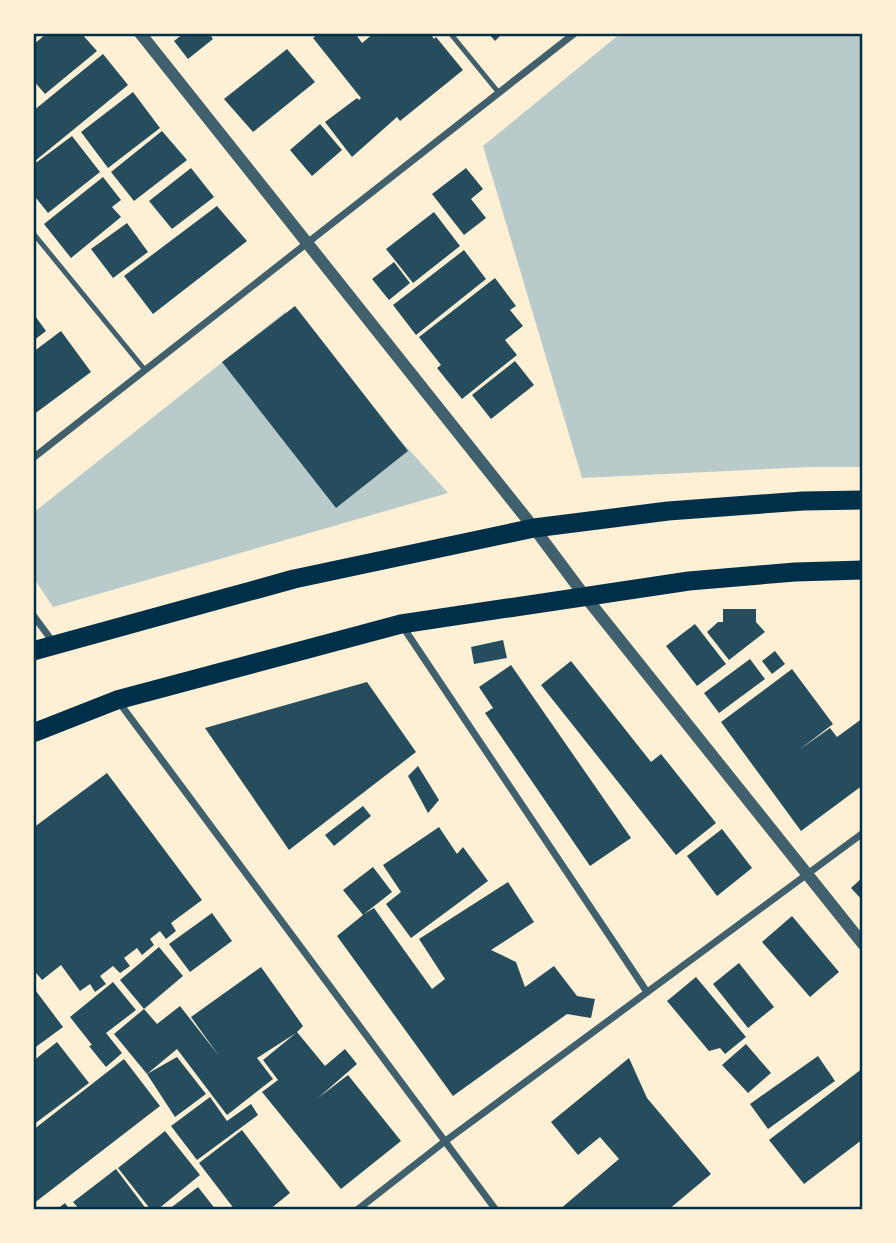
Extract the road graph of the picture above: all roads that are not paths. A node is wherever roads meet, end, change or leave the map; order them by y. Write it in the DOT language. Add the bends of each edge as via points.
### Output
graph roads {
  1 [pos="140,33"];
  2 [pos="450,33"];
  3 [pos="575,33"];
  4 [pos="499,93"];
  5 [pos="33,233"];
  6 [pos="308,243"];
  7 [pos="145,370"];
  8 [pos="33,458"];
  9 [pos="863,500"];
  10 [pos="534,528"];
  11 [pos="863,570"];
  12 [pos="583,595"];
  13 [pos="33,615"];
  14 [pos="401,624"];
  15 [pos="56,646"];
  16 [pos="33,652"];
  17 [pos="117,701"];
  18 [pos="33,733"];
  19 [pos="863,832"];
  20 [pos="808,874"];
  21 [pos="863,944"];
  22 [pos="647,992"];
  23 [pos="444,1142"];
  24 [pos="357,1210"];
  25 [pos="496,1210"];
  1 -- 6 [label="street"];
  2 -- 4 [label="lane"];
  3 -- 4 [label="street"];
  4 -- 6 [label="street"];
  5 -- 7 [label="lane"];
  6 -- 7 [label="street"];
  6 -- 10 [label="street"];
  7 -- 8 [label="street"];
  9 -- 10 [label="highway" via="668,511"];
  10 -- 12 [label="street"];
  10 -- 15 [label="highway" via="294,579"];
  11 -- 12 [label="highway" via="702,580"];
  12 -- 14 [label="highway"];
  12 -- 20 [label="street"];
  13 -- 15 [label="street"];
  14 -- 17 [label="highway"];
  14 -- 22 [label="street"];
  15 -- 16 [label="highway"];
  17 -- 18 [label="highway"];
  17 -- 23 [label="street"];
  19 -- 20 [label="street"];
  20 -- 21 [label="street"];
  20 -- 22 [label="street"];
  22 -- 23 [label="street"];
  23 -- 24 [label="street"];
  23 -- 25 [label="street"];
}
